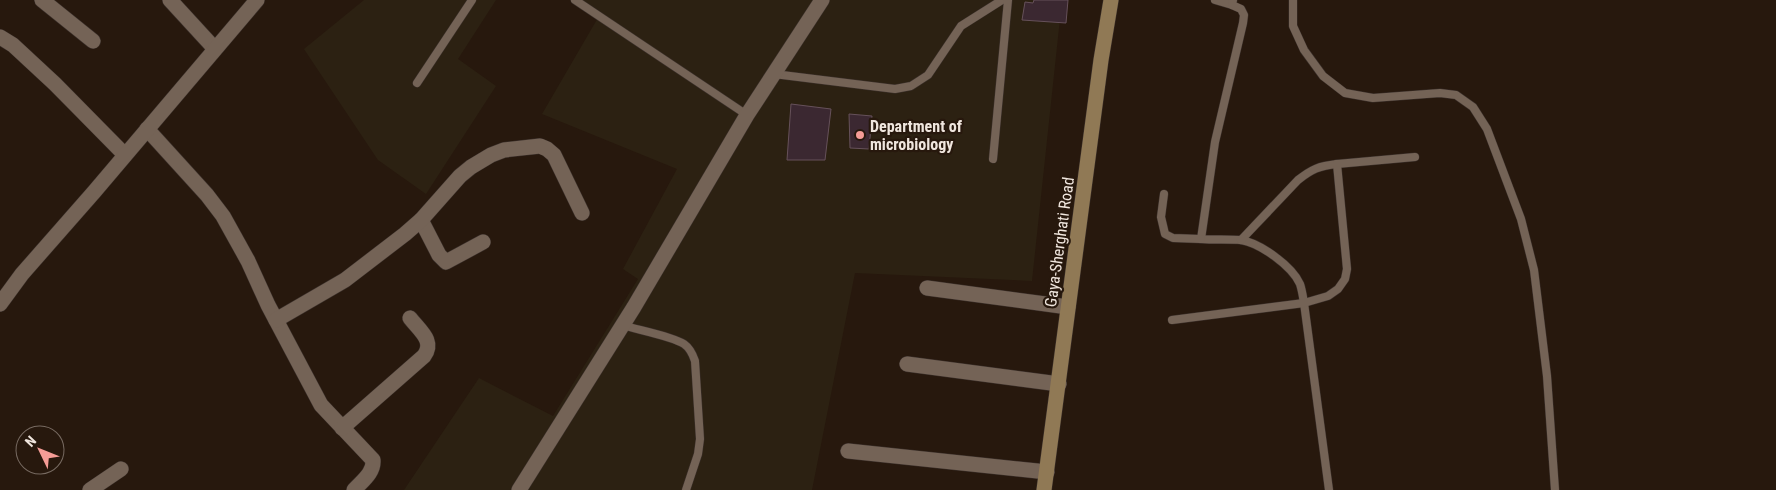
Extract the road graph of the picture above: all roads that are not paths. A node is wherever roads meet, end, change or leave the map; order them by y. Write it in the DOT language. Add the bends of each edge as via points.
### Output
graph roads {
  1 [pos="42,0"];
  2 [pos="170,0"];
  3 [pos="256,0"];
  4 [pos="472,0"];
  5 [pos="575,0"];
  6 [pos="822,0"];
  7 [pos="1002,0"];
  8 [pos="1008,0"];
  9 [pos="1111,0"];
  10 [pos="1215,0"];
  11 [pos="1293,0"];
  12 [pos="1233,2"];
  13 [pos="0,37"];
  14 [pos="93,41"];
  15 [pos="215,49"];
  16 [pos="774,74"];
  17 [pos="416,83"];
  18 [pos="747,115"];
  19 [pos="147,129"];
  20 [pos="125,155"];
  21 [pos="1415,157"];
  22 [pos="993,159"];
  23 [pos="1337,164"];
  24 [pos="1164,194"];
  25 [pos="582,213"];
  26 [pos="421,220"];
  27 [pos="1201,239"];
  28 [pos="1241,240"];
  29 [pos="483,242"];
  30 [pos="927,288"];
  31 [pos="1,300"];
  32 [pos="1304,303"];
  33 [pos="1068,307"];
  34 [pos="410,318"];
  35 [pos="276,320"];
  36 [pos="1172,320"];
  37 [pos="622,325"];
  38 [pos="907,364"];
  39 [pos="1058,384"];
  40 [pos="342,428"];
  41 [pos="848,451"];
  42 [pos="121,469"];
  43 [pos="1047,472"];
  44 [pos="90,490"];
  45 [pos="354,490"];
  46 [pos="519,490"];
  47 [pos="686,490"];
  48 [pos="1044,490"];
  49 [pos="1329,490"];
  50 [pos="1555,490"];
  1 -- 14 [label="street"];
  2 -- 15 [label="street"];
  3 -- 15 [label="street"];
  4 -- 17 [label="lane"];
  5 -- 18 [label="lane"];
  6 -- 16 [label="street"];
  7 -- 16 [label="lane" via="962,26 928,75 911,86 895,89"];
  8 -- 22 [label="lane"];
  9 -- 33 [label="main road, Gaya-Sherghati Road"];
  10 -- 12 [label="lane"];
  11 -- 50 [label="lane" via="1293,26 1304,50 1323,76 1345,93 1373,98 1440,93 1456,95 1473,107 1486,129 1521,219 1534,270 1547,376"];
  12 -- 27 [label="lane" via="1241,9 1244,24 1215,142"];
  13 -- 20 [label="street" via="56,84"];
  15 -- 19 [label="street"];
  16 -- 18 [label="street"];
  18 -- 37 [label="street"];
  19 -- 20 [label="street"];
  19 -- 35 [label="street" via="223,216"];
  20 -- 31 [label="street"];
  21 -- 23 [label="lane"];
  23 -- 28 [label="lane" via="1321,166 1298,180"];
  23 -- 32 [label="lane" via="1347,269 1345,279 1328,296"];
  24 -- 27 [label="lane" via="1161,217 1165,234 1173,238"];
  25 -- 26 [label="street" via="554,155 540,146 504,150 471,166"];
  26 -- 29 [label="street" via="446,262"];
  26 -- 35 [label="street" via="345,280"];
  27 -- 28 [label="lane"];
  28 -- 32 [label="lane" via="1257,245 1292,272 1300,284"];
  30 -- 33 [label="street"];
  32 -- 36 [label="lane"];
  32 -- 49 [label="lane"];
  33 -- 39 [label="main road, Gaya-Sherghati Road"];
  34 -- 40 [label="street" via="426,338 428,350"];
  35 -- 40 [label="street" via="321,405"];
  37 -- 46 [label="street"];
  37 -- 47 [label="lane" via="675,340 685,345 695,361 700,439"];
  38 -- 39 [label="street"];
  39 -- 43 [label="main road, Gaya-Sherghati Road"];
  40 -- 45 [label="street" via="373,460 370,473"];
  41 -- 43 [label="street"];
  42 -- 44 [label="street"];
  43 -- 48 [label="main road, Gaya-Sherghati Road"];
}
